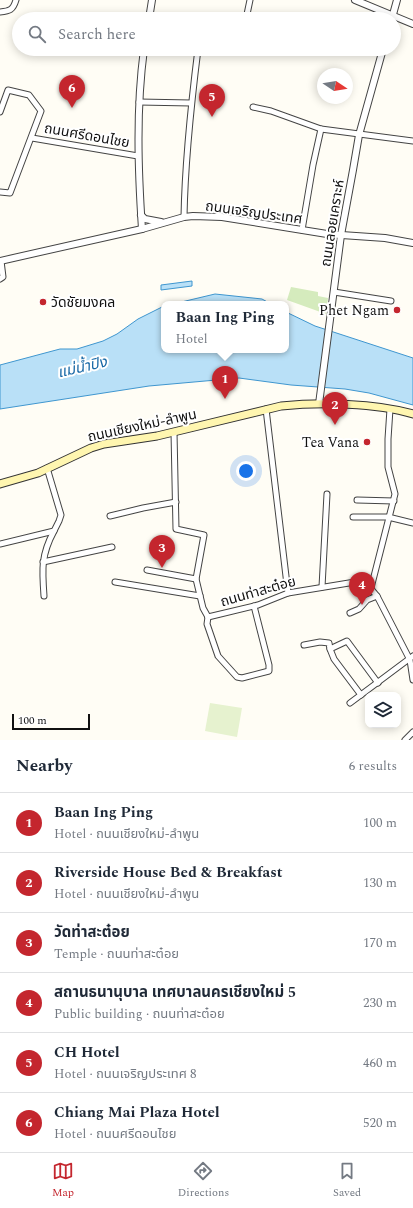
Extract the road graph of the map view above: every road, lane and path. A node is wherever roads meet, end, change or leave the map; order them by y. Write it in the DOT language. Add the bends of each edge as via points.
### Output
graph roads {
  1 [pos="16,0"];
  2 [pos="152,0"];
  3 [pos="250,0"];
  4 [pos="355,0"];
  5 [pos="398,0"];
  6 [pos="0,12"];
  7 [pos="149,12"];
  8 [pos="247,12"];
  9 [pos="381,12"];
  10 [pos="394,12"];
  11 [pos="401,20"];
  12 [pos="413,24"];
  13 [pos="143,56"];
  14 [pos="197,56"];
  15 [pos="381,56"];
  16 [pos="139,102"];
  17 [pos="191,103"];
  18 [pos="253,107"];
  19 [pos="0,112"];
  20 [pos="321,129"];
  21 [pos="359,135"];
  22 [pos="32,138"];
  23 [pos="413,141"];
  24 [pos="138,156"];
  25 [pos="0,192"];
  26 [pos="141,215"];
  27 [pos="184,216"];
  28 [pos="163,222"];
  29 [pos="142,229"];
  30 [pos="302,230"];
  31 [pos="341,235"];
  32 [pos="413,243"];
  33 [pos="1,261"];
  34 [pos="0,278"];
  35 [pos="334,292"];
  36 [pos="391,301"];
  37 [pos="319,401"];
  38 [pos="266,408"];
  39 [pos="390,409"];
  40 [pos="413,414"];
  41 [pos="174,432"];
  42 [pos="47,468"];
  43 [pos="0,484"];
  44 [pos="327,494"];
  45 [pos="357,500"];
  46 [pos="394,501"];
  47 [pos="176,502"];
  48 [pos="110,516"];
  49 [pos="353,517"];
  50 [pos="388,517"];
  51 [pos="413,523"];
  52 [pos="54,531"];
  53 [pos="0,544"];
  54 [pos="112,547"];
  55 [pos="42,562"];
  56 [pos="147,570"];
  57 [pos="196,579"];
  58 [pos="115,582"];
  59 [pos="322,587"];
  60 [pos="371,588"];
  61 [pos="288,593"];
  62 [pos="44,596"];
  63 [pos="200,596"];
  64 [pos="377,596"];
  65 [pos="254,606"];
  66 [pos="350,613"];
  67 [pos="208,617"];
  68 [pos="304,645"];
  69 [pos="330,649"];
  70 [pos="412,658"];
  71 [pos="413,680"];
  72 [pos="378,683"];
  73 [pos="361,695"];
  74 [pos="350,702"];
  75 [pos="413,732"];
  76 [pos="405,740"];
  1 -- 6 [label="street" via="14,8 9,12"];
  2 -- 7 [label="street"];
  3 -- 8 [label="street"];
  4 -- 9 [label="street"];
  5 -- 10 [label="street"];
  11 -- 12 [label="street"];
  13 -- 16 [label="street, ถนนศรีดอนไชย"];
  14 -- 17 [label="street"];
  15 -- 21 [label="street, ถนนลอยเคราะห์"];
  16 -- 17 [label="street"];
  16 -- 24 [label="street, ถนนศรีดอนไชย"];
  17 -- 27 [label="street"];
  18 -- 20 [label="street"];
  19 -- 22 [label="street, ถนนศรีดอนไชย" via="8,90 29,95 41,111"];
  20 -- 21 [label="street"];
  20 -- 30 [label="street"];
  21 -- 23 [label="street"];
  21 -- 31 [label="street, ถนนลอยเคราะห์"];
  22 -- 24 [label="street, ถนนศรีดอนไชย"];
  22 -- 25 [label="street, ถนนศรีดอนไชย" via="10,193"];
  24 -- 26 [label="street, ถนนศรีดอนไชย"];
  26 -- 28 [label="street" via="145,219"];
  26 -- 29 [label="street, ถนนศรีดอนไชย"];
  27 -- 28 [label="street, ถนนเจริญประเทศ"];
  27 -- 30 [label="street, ถนนเจริญประเทศ" via="222,217"];
  28 -- 29 [label="street, ถนนเจริญประเทศ"];
  29 -- 33 [label="street, ถนนเจริญประเทศ"];
  30 -- 31 [label="street, ถนนเจริญประเทศ"];
  31 -- 32 [label="street, ถนนเจริญประเทศ"];
  31 -- 35 [label="street, ถนนลอยเคราะห์"];
  33 -- 34 [label="street" via="3,277"];
  35 -- 36 [label="street"];
  35 -- 37 [label="street, ถนนลอยเคราะห์"];
  37 -- 38 [label="main road, ถนนเชียงใหม่-ลำพูน"];
  37 -- 39 [label="main road, ถนนเชียงใหม่-ลำพูน"];
  38 -- 41 [label="main road, ถนนเชียงใหม่-ลำพูน"];
  38 -- 61 [label="street"];
  39 -- 40 [label="main road, ถนนเชียงใหม่-ลำพูน"];
  39 -- 46 [label="street" via="388,467 395,494"];
  41 -- 42 [label="main road, ถนนเชียงใหม่-ลำพูน" via="90,448"];
  41 -- 47 [label="street, ถนนท่าสะต๋อย"];
  42 -- 43 [label="main road, ถนนเชียงใหม่-ลำพูน"];
  42 -- 52 [label="street" via="60,515"];
  44 -- 59 [label="street"];
  45 -- 46 [label="street"];
  46 -- 50 [label="street"];
  47 -- 48 [label="street"];
  47 -- 57 [label="street, ถนนท่าสะต๋อย" via="176,529 204,535"];
  49 -- 50 [label="street"];
  50 -- 51 [label="street"];
  50 -- 60 [label="street"];
  52 -- 53 [label="street"];
  52 -- 55 [label="street" via="47,543"];
  54 -- 55 [label="street"];
  55 -- 62 [label="street"];
  56 -- 57 [label="street"];
  57 -- 63 [label="street, ถนนท่าสะต๋อย"];
  58 -- 63 [label="street"];
  59 -- 60 [label="street, ถนนท่าสะต๋อย" via="355,582"];
  59 -- 61 [label="street, ถนนท่าสะต๋อย"];
  60 -- 64 [label="street"];
  61 -- 65 [label="street, ถนนท่าสะต๋อย"];
  63 -- 67 [label="street, ถนนท่าสะต๋อย"];
  64 -- 66 [label="street"];
  64 -- 70 [label="street"];
  65 -- 67 [label="street, ถนนท่าสะต๋อย"];
  65 -- 67 [label="street" via="270,670 243,678 237,677 218,656 207,624"];
  68 -- 69 [label="street" via="329,643"];
  69 -- 72 [label="street" via="347,641"];
  69 -- 73 [label="street" via="334,659"];
  70 -- 71 [label="street"];
  70 -- 72 [label="street"];
  72 -- 73 [label="street"];
  73 -- 74 [label="street"];
  75 -- 76 [label="street"];
}
